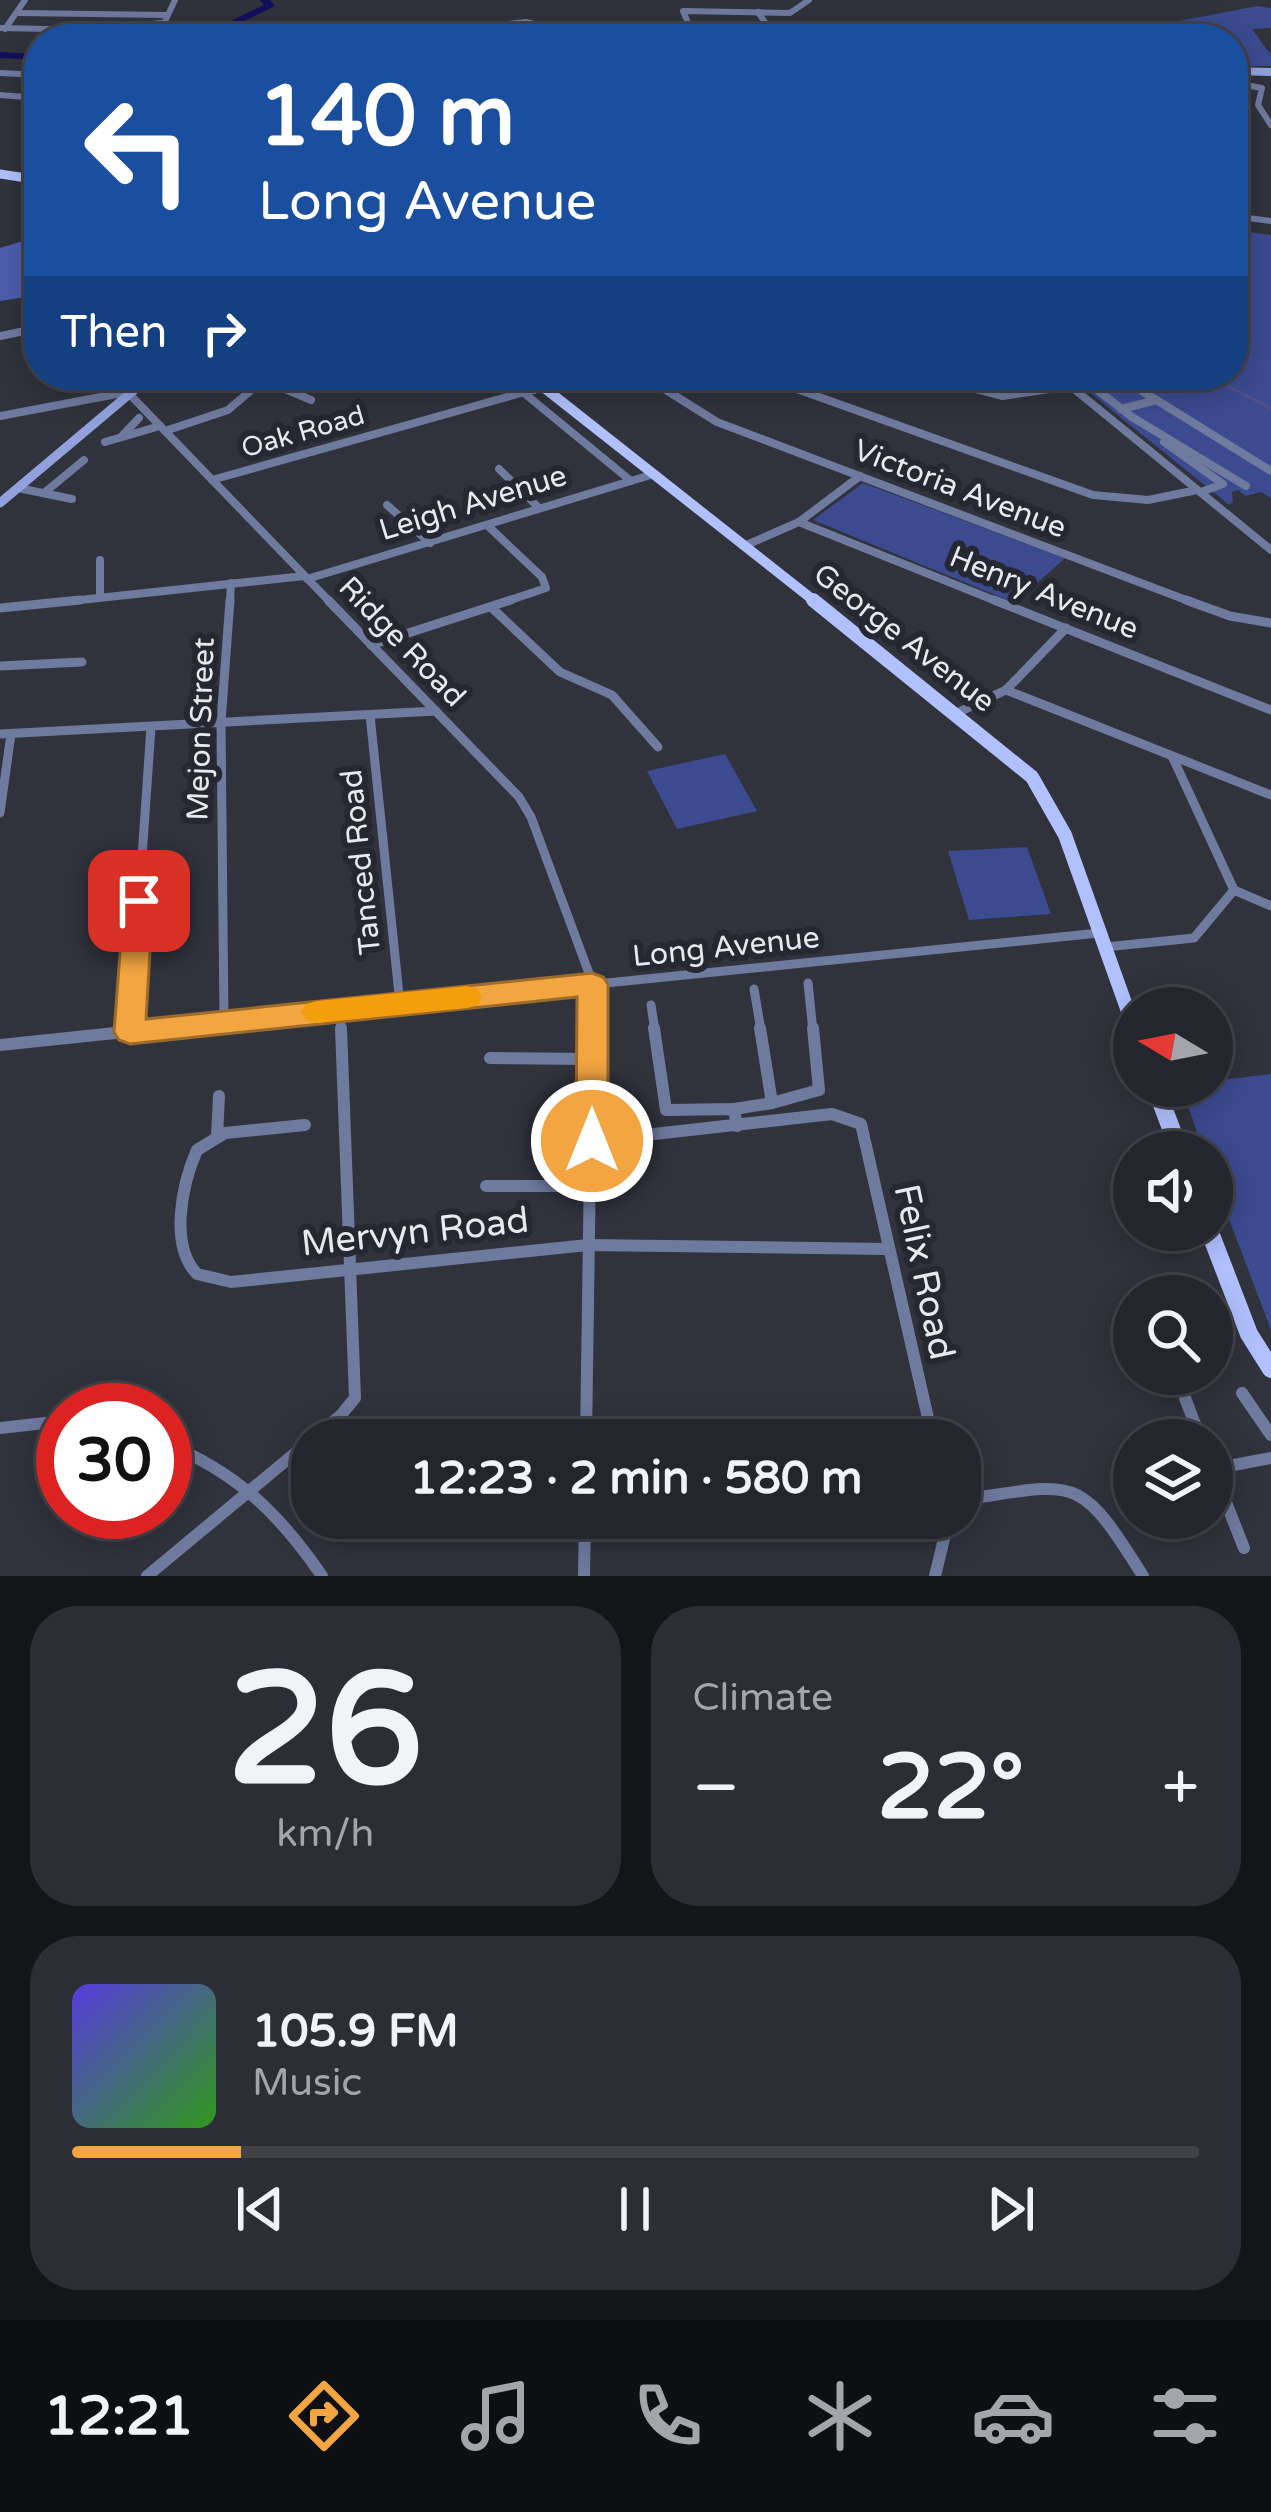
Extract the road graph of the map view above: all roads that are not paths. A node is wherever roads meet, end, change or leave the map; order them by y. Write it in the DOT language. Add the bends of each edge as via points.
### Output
graph roads {
  1 [pos="26,0"];
  2 [pos="175,0"];
  3 [pos="808,0"];
  4 [pos="758,12"];
  5 [pos="17,13"];
  6 [pos="167,15"];
  7 [pos="161,23"];
  8 [pos="152,24"];
  9 [pos="689,24"];
  10 [pos="766,24"];
  11 [pos="2,28"];
  12 [pos="1248,86"];
  13 [pos="1271,124"];
  14 [pos="125,390"];
  15 [pos="132,390"];
  16 [pos="253,390"];
  17 [pos="291,390"];
  18 [pos="534,390"];
  19 [pos="664,390"];
  20 [pos="800,390"];
  21 [pos="979,390"];
  22 [pos="1043,390"];
  23 [pos="1075,390"];
  24 [pos="1097,390"];
  25 [pos="1142,392"];
  26 [pos="128,393"];
  27 [pos="311,400"];
  28 [pos="1153,401"];
  29 [pos="1121,409"];
  30 [pos="0,416"];
  31 [pos="139,418"];
  32 [pos="162,428"];
  33 [pos="1157,433"];
  34 [pos="122,436"];
  35 [pos="105,442"];
  36 [pos="1189,452"];
  37 [pos="1177,453"];
  38 [pos="84,460"];
  39 [pos="499,469"];
  40 [pos="1271,471"];
  41 [pos="654,474"];
  42 [pos="860,476"];
  43 [pos="212,480"];
  44 [pos="631,481"];
  45 [pos="1246,486"];
  46 [pos="18,488"];
  47 [pos="1198,491"];
  48 [pos="44,493"];
  49 [pos="72,499"];
  50 [pos="0,503"];
  51 [pos="387,505"];
  52 [pos="538,507"];
  53 [pos="800,522"];
  54 [pos="488,526"];
  55 [pos="430,543"];
  56 [pos="744,546"];
  57 [pos="1271,550"];
  58 [pos="100,560"];
  59 [pos="306,578"];
  60 [pos="230,583"];
  61 [pos="100,597"];
  62 [pos="0,608"];
  63 [pos="492,608"];
  64 [pos="1271,623"];
  65 [pos="1066,628"];
  66 [pos="371,645"];
  67 [pos="82,662"];
  68 [pos="0,666"];
  69 [pos="1006,690"];
  70 [pos="1271,710"];
  71 [pos="436,711"];
  72 [pos="957,713"];
  73 [pos="370,715"];
  74 [pos="221,722"];
  75 [pos="151,727"];
  76 [pos="6,734"];
  77 [pos="658,747"];
  78 [pos="1172,756"];
  79 [pos="1271,796"];
  80 [pos="0,813"];
  81 [pos="1234,890"];
  82 [pos="1271,906"];
  83 [pos="1101,940"];
  84 [pos="808,983"];
  85 [pos="592,984"];
  86 [pos="1119,987"];
  87 [pos="754,989"];
  88 [pos="400,1004"];
  89 [pos="651,1005"];
  90 [pos="340,1010"];
  91 [pos="224,1021"];
  92 [pos="130,1032"];
  93 [pos="0,1046"];
  94 [pos="490,1058"];
  95 [pos="592,1059"];
  96 [pos="219,1096"];
  97 [pos="772,1102"];
  98 [pos="734,1109"];
  99 [pos="304,1125"];
  100 [pos="737,1126"];
  101 [pos="217,1136"];
  102 [pos="592,1141"];
  103 [pos="486,1186"];
  104 [pos="590,1186"];
  105 [pos="588,1245"];
  106 [pos="886,1249"];
  107 [pos="1217,1251"];
  108 [pos="351,1268"];
  109 [pos="1271,1370"];
  110 [pos="1242,1393"];
  111 [pos="1185,1398"];
  112 [pos="586,1419"];
  113 [pos="926,1419"];
  114 [pos="1193,1419"];
  115 [pos="36,1424"];
  116 [pos="0,1428"];
  117 [pos="1271,1436"];
  118 [pos="192,1457"];
  119 [pos="1271,1459"];
  120 [pos="1233,1465"];
  121 [pos="254,1488"];
  122 [pos="981,1498"];
  123 [pos="1233,1520"];
  124 [pos="585,1539"];
  125 [pos="944,1539"];
  126 [pos="1244,1548"];
  127 [pos="147,1576"];
  128 [pos="322,1576"];
  129 [pos="584,1576"];
  130 [pos="935,1576"];
  131 [pos="1143,1576"];
  1 -- 5 [label="street"];
  2 -- 6 [label="street"];
  3 -- 4 [label="street" via="796,11"];
  4 -- 9 [label="street" via="682,10"];
  4 -- 10 [label="street"];
  5 -- 6 [label="street"];
  5 -- 11 [label="street"];
  6 -- 7 [label="street"];
  7 -- 8 [label="street"];
  12 -- 13 [label="street" via="1262,88 1258,105"];
  14 -- 26 [label="street, Ridge Road"];
  15 -- 26 [label="main road"];
  16 -- 32 [label="street" via="229,410"];
  17 -- 27 [label="street"];
  18 -- 41 [label="main road, George Avenue"];
  18 -- 43 [label="street, Oak Road"];
  18 -- 44 [label="street, George Avenue"];
  19 -- 42 [label="street, Victoria Avenue" via="706,418"];
  20 -- 47 [label="street" via="1093,495 1140,500"];
  21 -- 22 [label="street"];
  23 -- 47 [label="street"];
  24 -- 29 [label="street"];
  25 -- 28 [label="street"];
  26 -- 30 [label="street"];
  26 -- 32 [label="street, Ridge Road"];
  26 -- 46 [label="main road"];
  28 -- 29 [label="street"];
  28 -- 40 [label="street"];
  29 -- 33 [label="street"];
  31 -- 34 [label="street"];
  32 -- 34 [label="street"];
  32 -- 43 [label="street, Ridge Road"];
  33 -- 36 [label="street"];
  33 -- 37 [label="street"];
  34 -- 35 [label="street"];
  36 -- 37 [label="street"];
  36 -- 45 [label="street"];
  37 -- 47 [label="street" via="1223,484"];
  38 -- 48 [label="street"];
  39 -- 52 [label="street"];
  41 -- 44 [label="street, Leigh Avenue"];
  41 -- 56 [label="main road, George Avenue"];
  42 -- 53 [label="street"];
  42 -- 64 [label="street, Victoria Avenue" via="1231,616"];
  43 -- 59 [label="street, Ridge Road"];
  44 -- 52 [label="street, Leigh Avenue"];
  46 -- 48 [label="street"];
  46 -- 50 [label="main road"];
  47 -- 57 [label="street"];
  48 -- 49 [label="street"];
  51 -- 55 [label="street"];
  52 -- 54 [label="street, Leigh Avenue"];
  53 -- 56 [label="street"];
  53 -- 65 [label="street, Henry Avenue"];
  54 -- 55 [label="street, Leigh Avenue"];
  54 -- 63 [label="street" via="547,583"];
  55 -- 59 [label="street, Leigh Avenue"];
  56 -- 72 [label="main road, George Avenue"];
  58 -- 61 [label="street"];
  59 -- 60 [label="street, Leigh Avenue"];
  59 -- 66 [label="street, Ridge Road"];
  60 -- 61 [label="street, Leigh Avenue"];
  60 -- 74 [label="street, Mejon Street"];
  61 -- 62 [label="street, Leigh Avenue"];
  63 -- 66 [label="street"];
  63 -- 77 [label="street" via="560,672 612,695"];
  65 -- 69 [label="street"];
  65 -- 70 [label="street, Henry Avenue"];
  66 -- 71 [label="street, Ridge Road"];
  67 -- 68 [label="street"];
  69 -- 72 [label="street"];
  69 -- 78 [label="street"];
  71 -- 73 [label="street"];
  71 -- 85 [label="street, Ridge Road" via="525,804"];
  72 -- 83 [label="main road, George Avenue" via="1048,800"];
  73 -- 74 [label="street"];
  73 -- 88 [label="street, Tanced Road"];
  74 -- 75 [label="street"];
  74 -- 91 [label="street, Mejon Street"];
  75 -- 76 [label="street"];
  75 -- 92 [label="street"];
  76 -- 80 [label="street"];
  78 -- 79 [label="street"];
  78 -- 81 [label="street"];
  81 -- 82 [label="street"];
  81 -- 83 [label="street, Long Avenue" via="1194,938"];
  83 -- 85 [label="street, Long Avenue"];
  83 -- 86 [label="main road, George Avenue"];
  84 -- 97 [label="street" via="819,1090"];
  85 -- 88 [label="street, Long Avenue"];
  85 -- 95 [label="street"];
  87 -- 97 [label="street"];
  88 -- 90 [label="street, Long Avenue"];
  89 -- 98 [label="street" via="666,1109"];
  90 -- 91 [label="street, Long Avenue"];
  90 -- 108 [label="street"];
  91 -- 92 [label="street, Long Avenue"];
  92 -- 93 [label="street, Long Avenue"];
  94 -- 95 [label="street"];
  95 -- 102 [label="street"];
  96 -- 101 [label="street"];
  97 -- 98 [label="street"];
  98 -- 100 [label="street"];
  99 -- 101 [label="street"];
  100 -- 102 [label="street"];
  100 -- 106 [label="street, Felix Road" via="832,1114 855,1119 865,1130"];
  101 -- 108 [label="street, Mervyn Road" via="199,1145 186,1166 184,1246 192,1270 230,1282"];
  102 -- 104 [label="street"];
  103 -- 104 [label="street"];
  104 -- 105 [label="street"];
  105 -- 106 [label="street, Mervyn Road"];
  105 -- 108 [label="street, Mervyn Road"];
  105 -- 112 [label="street"];
  106 -- 113 [label="street, Felix Road"];
  107 -- 109 [label="main road"];
  108 -- 121 [label="street" via="355,1397"];
  110 -- 117 [label="street"];
  111 -- 114 [label="street"];
  115 -- 116 [label="street"];
  118 -- 121 [label="street"];
  119 -- 120 [label="street"];
  121 -- 127 [label="street"];
  121 -- 128 [label="street"];
  122 -- 131 [label="street" via="1077,1492 1097,1505"];
  123 -- 126 [label="street"];
  124 -- 129 [label="street"];
  125 -- 130 [label="street"];
}
